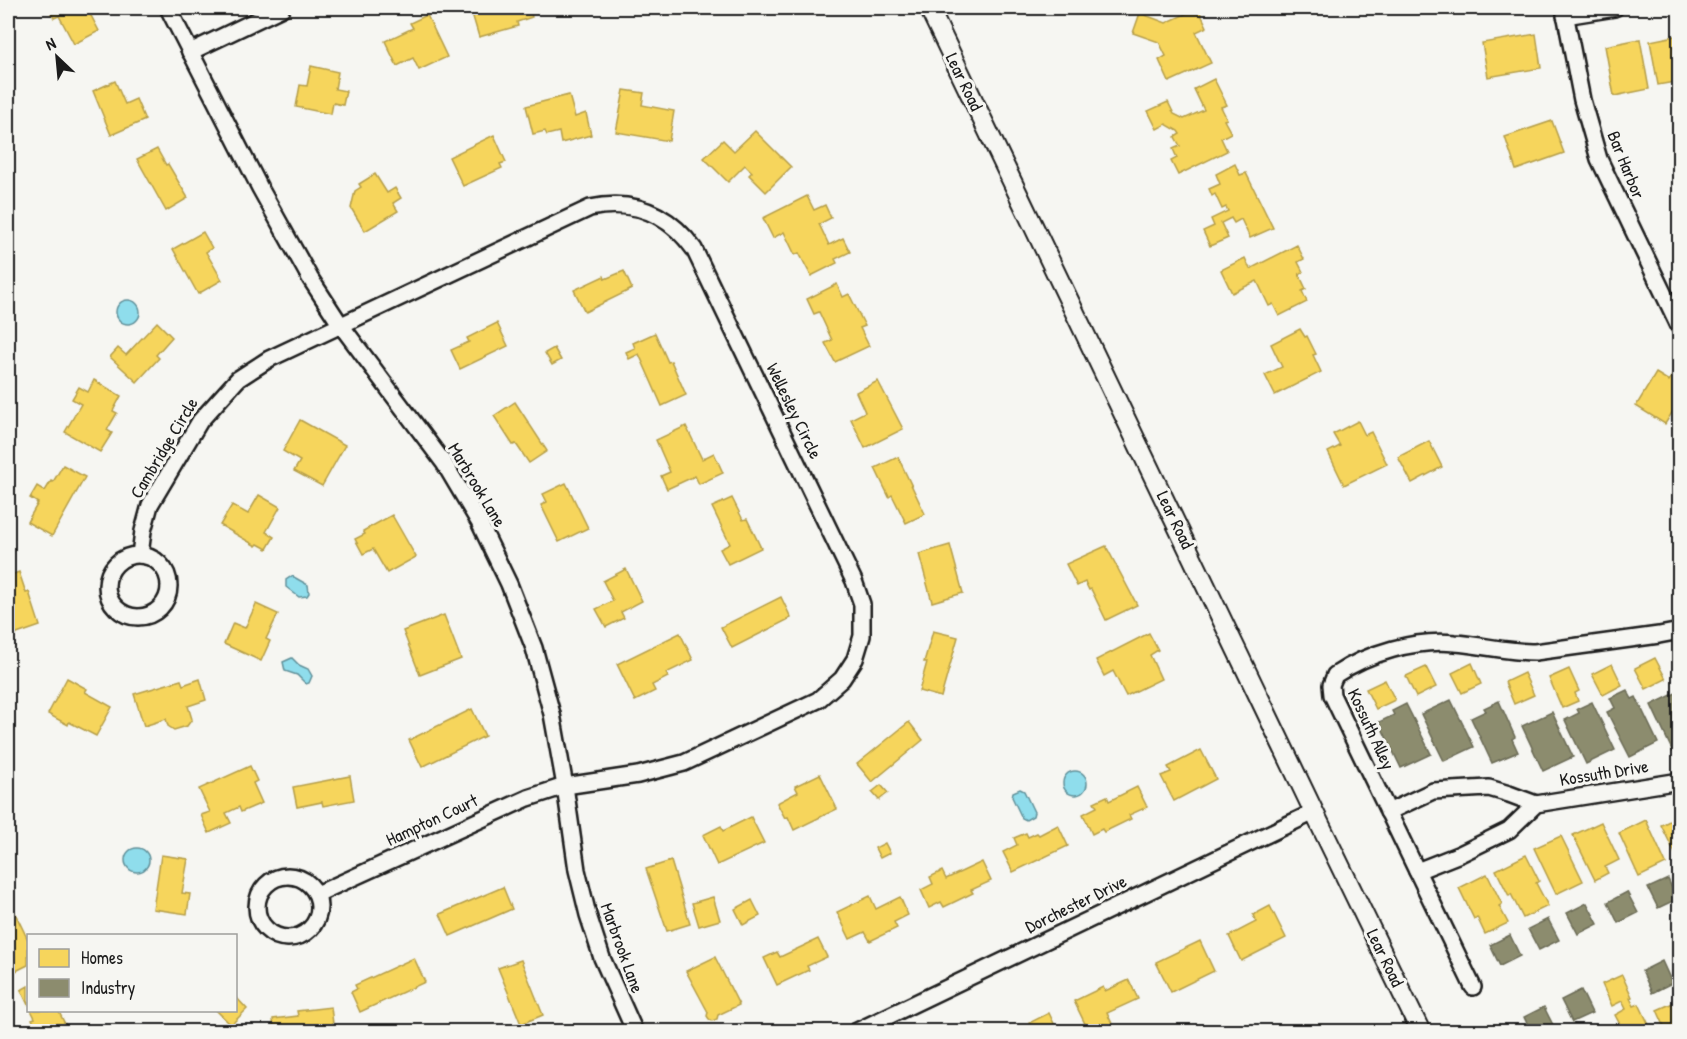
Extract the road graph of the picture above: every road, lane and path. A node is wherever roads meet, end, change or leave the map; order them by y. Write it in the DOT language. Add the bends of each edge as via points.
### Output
graph roads {
  1 [pos="168,8"];
  2 [pos="282,8"];
  3 [pos="929,8"];
  4 [pos="1614,8"];
  5 [pos="1565,12"];
  6 [pos="190,52"];
  7 [pos="340,324"];
  8 [pos="1680,328"];
  9 [pos="140,555"];
  10 [pos="1680,631"];
  11 [pos="1680,781"];
  12 [pos="566,786"];
  13 [pos="1536,804"];
  14 [pos="1314,812"];
  15 [pos="1388,812"];
  16 [pos="1417,871"];
  17 [pos="316,894"];
  18 [pos="1473,987"];
  19 [pos="635,1032"];
  20 [pos="855,1032"];
  21 [pos="1421,1032"];
  1 -- 6 [label="street, Marbrook Lane"];
  2 -- 6 [label="street"];
  3 -- 14 [label="street, Lear Road"];
  4 -- 5 [label="street"];
  5 -- 8 [label="street, Bar Harbor" via="1582,100 1599,159"];
  6 -- 7 [label="street, Marbrook Lane" via="260,188"];
  7 -- 9 [label="street, Cambridge Circle" via="253,368 212,406 150,505"];
  7 -- 12 [label="street, Marbrook Lane" via="444,463 489,543 534,648"];
  7 -- 12 [label="street, Wellesley Circle" via="590,208 630,206 653,213 673,225 694,249 854,581 862,604 862,636 855,659 842,679 818,700 684,762 638,775"];
  9 -- 9 [label="street" via="116,563 108,574 109,600 128,617 154,614 164,605 169,592 163,567"];
  10 -- 15 [label="street, Kossuth Alley" via="1535,652 1452,642 1427,643 1405,646 1344,669 1335,675 1332,695"];
  11 -- 13 [label="street, Kossuth Drive"];
  12 -- 17 [label="street, Hampton Court" via="528,798"];
  12 -- 19 [label="street, Marbrook Lane" via="577,870 588,915 602,958"];
  13 -- 15 [label="street, Kossuth Drive" via="1489,788 1433,790"];
  13 -- 16 [label="street" via="1509,830"];
  14 -- 20 [label="street, Dorchester Drive"];
  14 -- 21 [label="street, Lear Road"];
  15 -- 16 [label="street, Kossuth Alley"];
  16 -- 18 [label="street, Kossuth Alley"];
  17 -- 17 [label="street" via="303,880 283,877 273,881 260,896 259,916 263,925 279,937 299,937 315,924 319,904"];
}
